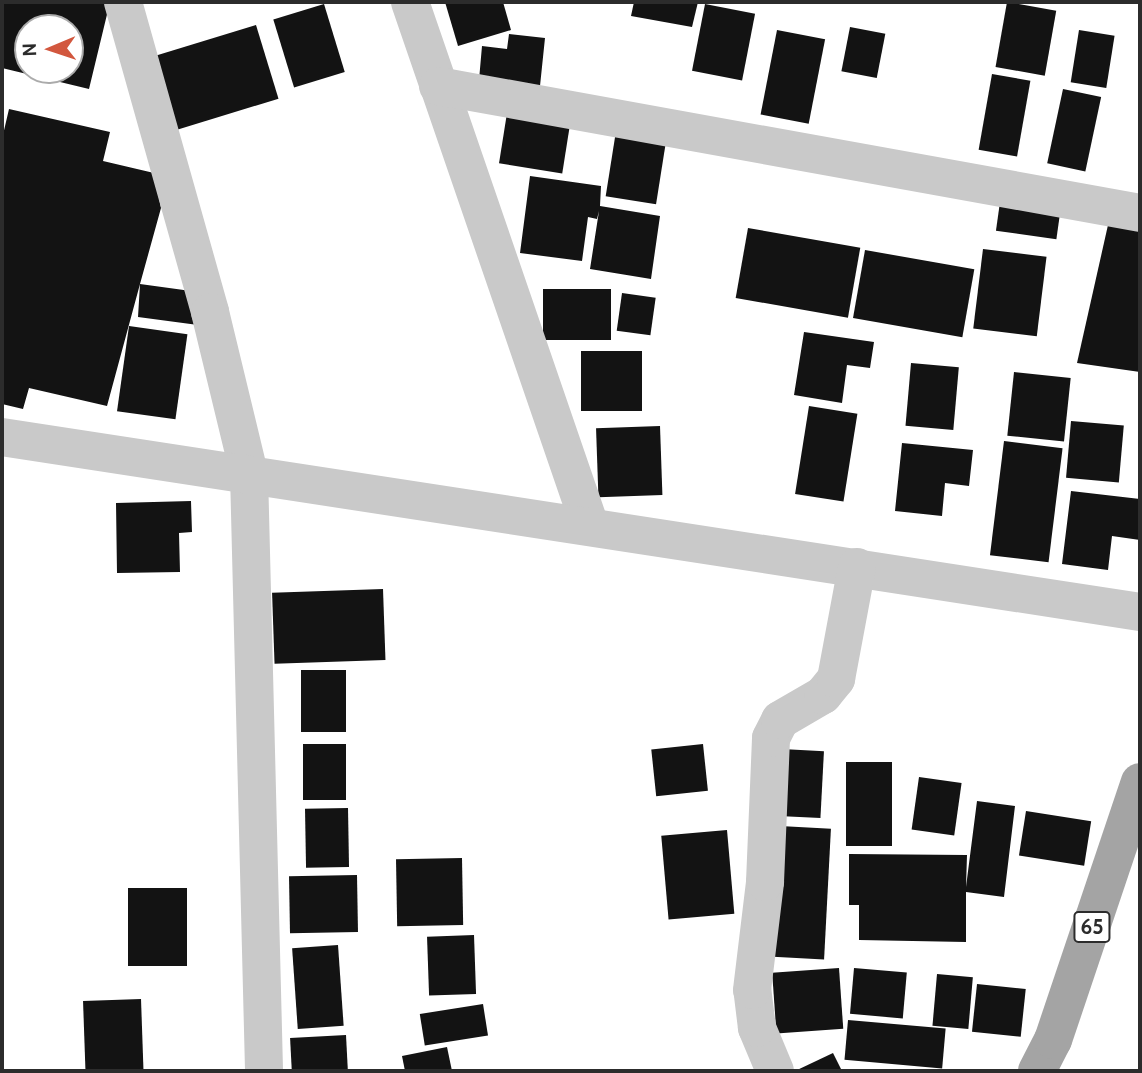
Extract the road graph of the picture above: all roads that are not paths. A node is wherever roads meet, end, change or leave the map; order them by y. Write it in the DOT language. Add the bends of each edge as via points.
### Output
graph roads {
  1 [pos="123,2"];
  2 [pos="410,2"];
  3 [pos="438,86"];
  4 [pos="1140,213"];
  5 [pos="2,438"];
  6 [pos="249,473"];
  7 [pos="590,526"];
  8 [pos="857,567"];
  9 [pos="1140,612"];
  10 [pos="1140,782"];
  11 [pos="264,1071"];
  12 [pos="775,1071"];
  13 [pos="1037,1071"];
  1 -- 6 [label="street" via="210,312"];
  2 -- 3 [label="street"];
  3 -- 4 [label="street"];
  3 -- 7 [label="street"];
  5 -- 6 [label="street"];
  6 -- 7 [label="street"];
  6 -- 11 [label="street"];
  7 -- 8 [label="street"];
  8 -- 9 [label="street"];
  8 -- 12 [label="street" via="836,679 823,695 780,720 771,738 765,882 752,990 757,1028"];
  10 -- 13 [label="main road, 65" via="1053,1040"];
}
